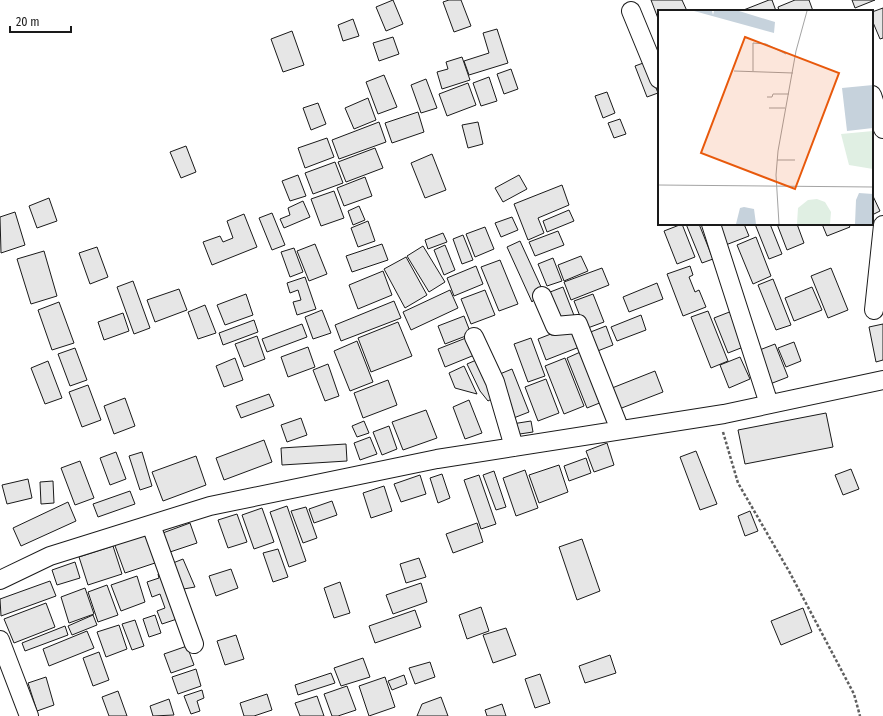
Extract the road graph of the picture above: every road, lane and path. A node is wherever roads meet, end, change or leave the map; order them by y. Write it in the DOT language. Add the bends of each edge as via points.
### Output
graph roads {
  1 [pos="632,11"];
  2 [pos="658,76"];
  3 [pos="873,98"];
  4 [pos="883,129"];
  5 [pos="711,225"];
  6 [pos="883,225"];
  7 [pos="542,296"];
  8 [pos="874,310"];
  9 [pos="474,337"];
  10 [pos="883,380"];
  11 [pos="769,404"];
  12 [pos="718,415"];
  13 [pos="620,430"];
  14 [pos="514,447"];
  15 [pos="151,525"];
  16 [pos="0,580"];
  17 [pos="0,640"];
  18 [pos="194,644"];
  19 [pos="29,716"];
  20 [pos="860,716"];
  1 -- 2 [label="street"];
  3 -- 4 [label="street"];
  5 -- 11 [label="street"];
  6 -- 8 [label="street"];
  7 -- 13 [label="street" via="555,326 578,324"];
  9 -- 14 [label="street" via="495,382"];
  10 -- 11 [label="street"];
  11 -- 12 [label="street"];
  12 -- 13 [label="street"];
  12 -- 20 [label="path" via="738,482 854,694"];
  13 -- 14 [label="street"];
  14 -- 15 [label="street" via="437,459 218,505"];
  15 -- 16 [label="street" via="50,556"];
  15 -- 18 [label="street"];
  17 -- 19 [label="street"];
}
